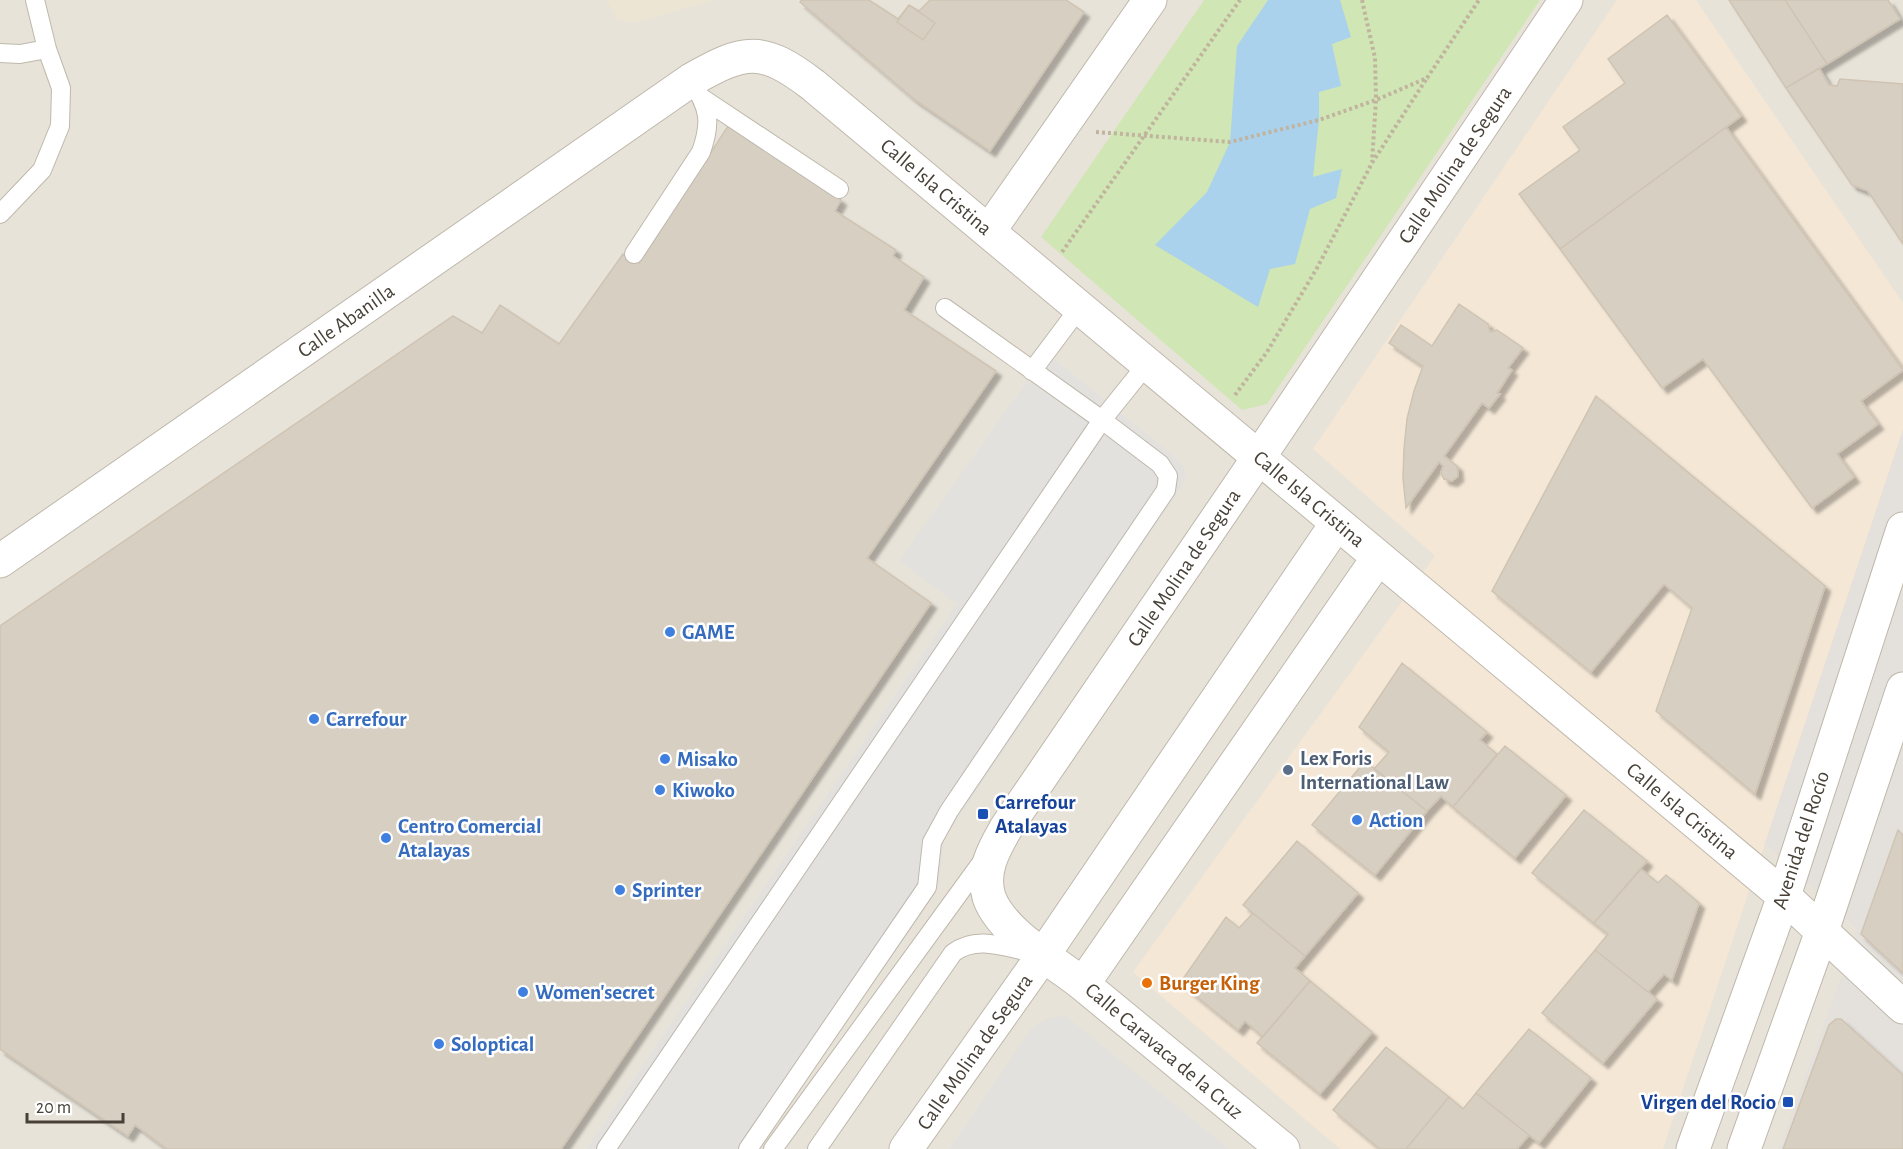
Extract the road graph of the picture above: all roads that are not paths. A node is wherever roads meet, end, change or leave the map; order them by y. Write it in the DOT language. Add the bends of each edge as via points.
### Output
graph roads {
  1 [pos="35,0"];
  2 [pos="1150,0"];
  3 [pos="1566,0"];
  4 [pos="47,49"];
  5 [pos="0,53"];
  6 [pos="697,89"];
  7 [pos="839,189"];
  8 [pos="0,214"];
  9 [pos="989,231"];
  10 [pos="634,254"];
  11 [pos="1080,307"];
  12 [pos="945,308"];
  13 [pos="1147,364"];
  14 [pos="1032,371"];
  15 [pos="1102,420"];
  16 [pos="1259,457"];
  17 [pos="1337,523"];
  18 [pos="1903,529"];
  19 [pos="1378,558"];
  20 [pos="0,561"];
  21 [pos="1903,689"];
  22 [pos="1006,828"];
  23 [pos="1784,896"];
  24 [pos="1822,931"];
  25 [pos="1044,954"];
  26 [pos="1083,984"];
  27 [pos="1903,1007"];
  28 [pos="606,1149"];
  29 [pos="748,1149"];
  30 [pos="773,1149"];
  31 [pos="817,1149"];
  32 [pos="906,1149"];
  33 [pos="1283,1149"];
  34 [pos="1694,1149"];
  35 [pos="1744,1149"];
  1 -- 4 [label="lane"];
  2 -- 9 [label="street"];
  3 -- 16 [label="street, Calle Molina de Segura"];
  4 -- 5 [label="lane"];
  4 -- 8 [label="lane" via="61,88 60,126 42,170"];
  6 -- 7 [label="lane"];
  6 -- 9 [label="street, Calle Isla Cristina" via="734,58 753,55 785,65"];
  6 -- 10 [label="lane" via="707,114 708,133 701,152"];
  6 -- 20 [label="street, Calle Abanilla"];
  9 -- 11 [label="street, Calle Isla Cristina"];
  11 -- 13 [label="street, Calle Isla Cristina"];
  11 -- 14 [label="lane"];
  12 -- 14 [label="lane"];
  13 -- 15 [label="lane"];
  13 -- 16 [label="street, Calle Isla Cristina"];
  14 -- 15 [label="lane"];
  15 -- 28 [label="lane"];
  15 -- 29 [label="lane" via="1160,464 1168,476 1166,490 949,811 932,842 927,887"];
  16 -- 17 [label="street, Calle Isla Cristina"];
  16 -- 22 [label="street, Calle Molina de Segura"];
  17 -- 19 [label="street, Calle Isla Cristina"];
  17 -- 25 [label="street, Calle Molina de Segura"];
  18 -- 23 [label="street, Avenida del Rocío"];
  19 -- 23 [label="street, Calle Isla Cristina"];
  19 -- 26 [label="street"];
  21 -- 24 [label="street"];
  22 -- 25 [label="street, Calle Molina de Segura" via="991,854 987,871 990,898 1005,922"];
  22 -- 30 [label="lane"];
  23 -- 24 [label="street, Calle Isla Cristina"];
  23 -- 34 [label="street, Avenida del Rocío"];
  24 -- 27 [label="street, Calle Isla Cristina"];
  24 -- 35 [label="street"];
  25 -- 26 [label="street, Calle Caravaca de la Cruz"];
  25 -- 31 [label="lane" via="980,942 962,946 953,953"];
  25 -- 32 [label="street, Calle Molina de Segura"];
  26 -- 33 [label="street, Calle Caravaca de la Cruz"];
}
